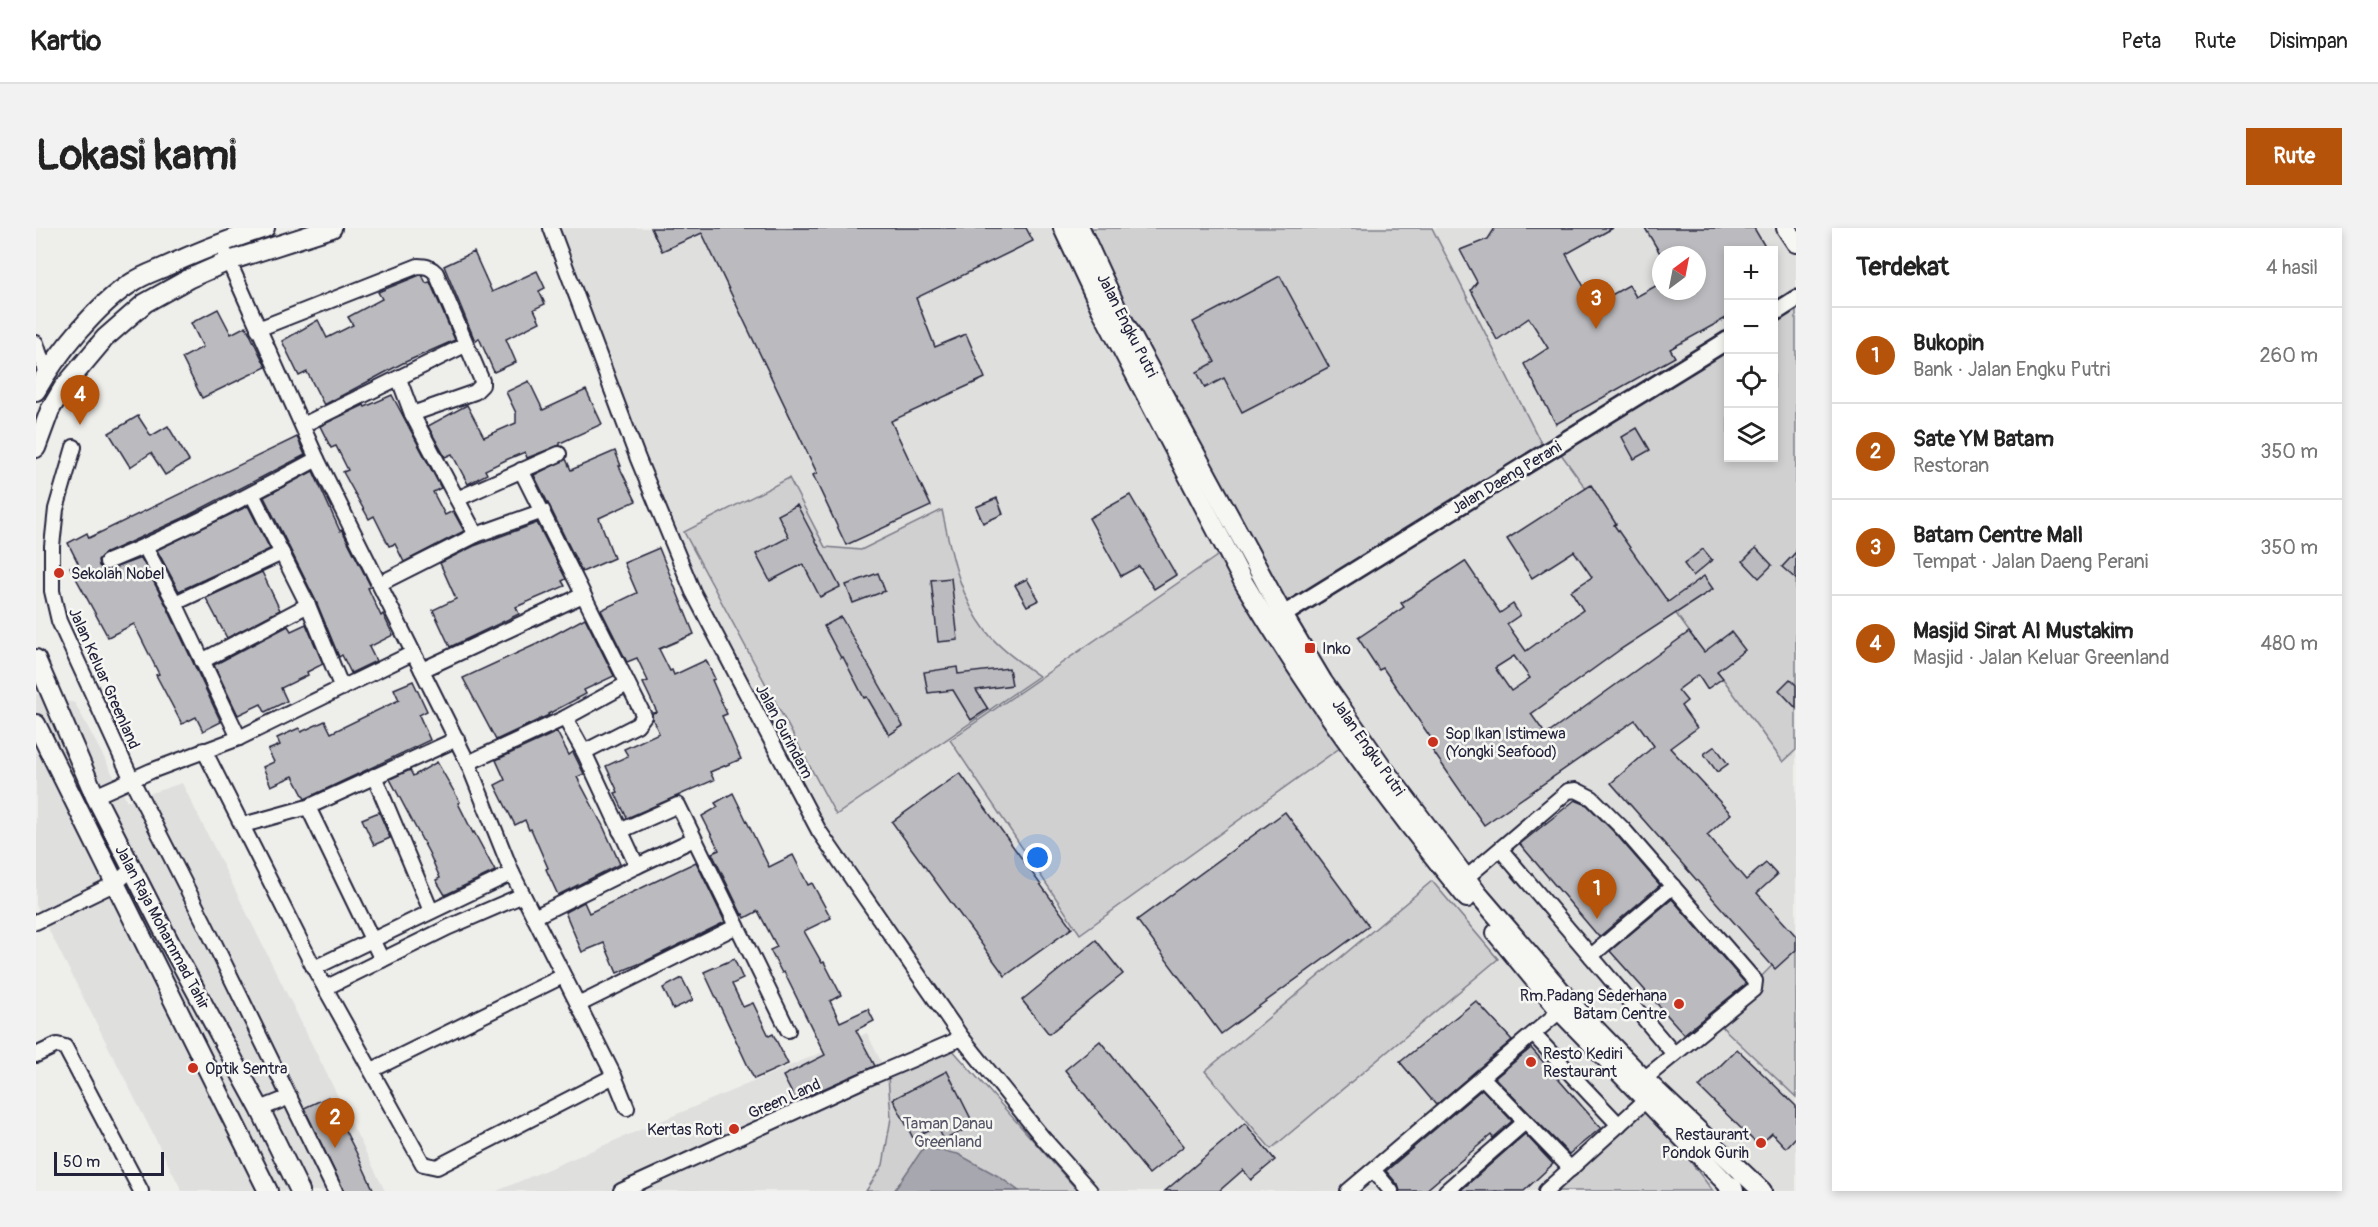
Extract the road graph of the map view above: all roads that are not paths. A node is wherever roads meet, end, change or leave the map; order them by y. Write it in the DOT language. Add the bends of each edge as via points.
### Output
graph roads {
  1 [pos="265,228"];
  2 [pos="332,228"];
  3 [pos="551,228"];
  4 [pos="1063,228"];
  5 [pos="1080,228"];
  6 [pos="1786,228"];
  7 [pos="219,243"];
  8 [pos="1796,243"];
  9 [pos="229,261"];
  10 [pos="1796,299"];
  11 [pos="1778,310"];
  12 [pos="258,329"];
  13 [pos="36,342"];
  14 [pos="1724,342"];
  15 [pos="465,345"];
  16 [pos="46,374"];
  17 [pos="399,379"];
  18 [pos="36,391"];
  19 [pos="412,414"];
  20 [pos="303,425"];
  21 [pos="74,447"];
  22 [pos="36,448"];
  23 [pos="559,454"];
  24 [pos="317,459"];
  25 [pos="521,470"];
  26 [pos="252,494"];
  27 [pos="457,499"];
  28 [pos="543,511"];
  29 [pos="476,535"];
  30 [pos="145,547"];
  31 [pos="282,553"];
  32 [pos="107,562"];
  33 [pos="381,583"];
  34 [pos="583,595"];
  35 [pos="175,603"];
  36 [pos="308,605"];
  37 [pos="1283,615"];
  38 [pos="413,653"];
  39 [pos="36,659"];
  40 [pos="202,661"];
  41 [pos="422,670"];
  42 [pos="627,684"];
  43 [pos="342,688"];
  44 [pos="565,718"];
  45 [pos="36,724"];
  46 [pos="239,738"];
  47 [pos="457,739"];
  48 [pos="204,750"];
  49 [pos="584,752"];
  50 [pos="468,763"];
  51 [pos="374,776"];
  52 [pos="132,780"];
  53 [pos="95,796"];
  54 [pos="308,807"];
  55 [pos="243,825"];
  56 [pos="620,831"];
  57 [pos="694,840"];
  58 [pos="1501,850"];
  59 [pos="638,866"];
  60 [pos="132,870"];
  61 [pos="512,873"];
  62 [pos="1466,878"];
  63 [pos="116,883"];
  64 [pos="1673,886"];
  65 [pos="523,895"];
  66 [pos="431,911"];
  67 [pos="534,917"];
  68 [pos="36,922"];
  69 [pos="737,926"];
  70 [pos="371,939"];
  71 [pos="1591,956"];
  72 [pos="382,960"];
  73 [pos="314,968"];
  74 [pos="563,976"];
  75 [pos="325,988"];
  76 [pos="578,1005"];
  77 [pos="1560,1011"];
  78 [pos="788,1030"];
  79 [pos="1533,1034"];
  80 [pos="962,1038"];
  81 [pos="1674,1054"];
  82 [pos="36,1055"];
  83 [pos="372,1070"];
  84 [pos="614,1076"];
  85 [pos="1482,1077"];
  86 [pos="1644,1079"];
  87 [pos="290,1097"];
  88 [pos="1646,1101"];
  89 [pos="627,1108"];
  90 [pos="260,1109"];
  91 [pos="1525,1122"];
  92 [pos="1619,1125"];
  93 [pos="1571,1169"];
  94 [pos="1374,1171"];
  95 [pos="1732,1190"];
  96 [pos="141,1191"];
  97 [pos="268,1191"];
  98 [pos="300,1191"];
  99 [pos="335,1191"];
  100 [pos="621,1191"];
  101 [pos="1090,1191"];
  102 [pos="1348,1191"];
  103 [pos="1391,1191"];
  104 [pos="1446,1191"];
  105 [pos="1546,1191"];
  106 [pos="1762,1191"];
  1 -- 7 [label="main road"];
  2 -- 9 [label="main road"];
  3 -- 80 [label="street, Jalan Gurindam" via="693,592 819,831"];
  4 -- 77 [label="main road, Jalan Engku Putri" via="1244,583 1304,680 1426,848"];
  5 -- 37 [label="main road, Jalan Engku Putri" via="1118,309"];
  6 -- 8 [label="main road"];
  7 -- 9 [label="street"];
  7 -- 16 [label="main road" via="133,282 83,328"];
  9 -- 12 [label="street"];
  9 -- 22 [label="main road" via="145,303 105,338 63,388"];
  10 -- 11 [label="street"];
  12 -- 15 [label="street" via="425,266 436,273"];
  12 -- 20 [label="street"];
  13 -- 16 [label="street"];
  14 -- 37 [label="street, Jalan Daeng Perani"];
  15 -- 17 [label="street"];
  15 -- 19 [label="street" via="482,381 479,389"];
  16 -- 18 [label="main road"];
  17 -- 19 [label="street"];
  17 -- 20 [label="street"];
  19 -- 27 [label="street"];
  20 -- 24 [label="street"];
  21 -- 52 [label="street, Jalan Keluar Greenland" via="56,510 52,591 59,621"];
  23 -- 25 [label="street"];
  24 -- 26 [label="street"];
  24 -- 33 [label="street"];
  25 -- 27 [label="street"];
  25 -- 28 [label="street"];
  26 -- 30 [label="street"];
  26 -- 31 [label="street"];
  27 -- 29 [label="street"];
  28 -- 29 [label="street"];
  28 -- 34 [label="street"];
  29 -- 33 [label="street"];
  30 -- 32 [label="street"];
  30 -- 35 [label="street"];
  31 -- 35 [label="street"];
  31 -- 36 [label="street"];
  33 -- 38 [label="street"];
  34 -- 41 [label="street"];
  34 -- 42 [label="street"];
  35 -- 40 [label="street"];
  36 -- 40 [label="street"];
  36 -- 43 [label="street"];
  37 -- 62 [label="main road, Jalan Engku Putri" via="1323,682"];
  38 -- 41 [label="street"];
  38 -- 43 [label="street"];
  39 -- 53 [label="main road, Jalan Raja Mohammad Tahir"];
  40 -- 46 [label="street"];
  41 -- 47 [label="street"];
  42 -- 44 [label="street"];
  42 -- 49 [label="street" via="644,717 638,725"];
  43 -- 46 [label="street"];
  44 -- 49 [label="street"];
  44 -- 50 [label="street"];
  45 -- 63 [label="main road, Jalan Raja Mohammad Tahir"];
  46 -- 48 [label="street"];
  47 -- 50 [label="street"];
  47 -- 51 [label="street"];
  48 -- 52 [label="street"];
  48 -- 55 [label="street"];
  49 -- 56 [label="street"];
  50 -- 61 [label="street"];
  51 -- 54 [label="street"];
  51 -- 66 [label="street"];
  52 -- 53 [label="street"];
  52 -- 87 [label="street, Jalan Keluar Greenland"];
  53 -- 60 [label="main road, Jalan Raja Mohammad Tahir"];
  54 -- 55 [label="street"];
  54 -- 70 [label="street"];
  55 -- 73 [label="street"];
  56 -- 57 [label="street" via="678,805"];
  56 -- 59 [label="street"];
  57 -- 59 [label="street"];
  57 -- 69 [label="street"];
  58 -- 62 [label="street"];
  58 -- 64 [label="street" via="1568,791 1576,790 1592,798 1616,821"];
  58 -- 71 [label="street"];
  59 -- 67 [label="street"];
  60 -- 63 [label="street"];
  60 -- 90 [label="main road, Jalan Raja Mohammad Tahir"];
  61 -- 65 [label="street"];
  61 -- 66 [label="street"];
  62 -- 86 [label="main road, Jalan Engku Putri" via="1579,1012"];
  63 -- 68 [label="street"];
  63 -- 97 [label="main road, Jalan Raja Mohammad Tahir"];
  64 -- 71 [label="street"];
  64 -- 81 [label="street" via="1756,984"];
  65 -- 67 [label="street"];
  65 -- 72 [label="street"];
  66 -- 70 [label="street"];
  67 -- 74 [label="street"];
  69 -- 76 [label="street"];
  69 -- 78 [label="street"];
  70 -- 72 [label="street"];
  70 -- 73 [label="street"];
  71 -- 81 [label="street"];
  72 -- 75 [label="street"];
  73 -- 75 [label="street"];
  74 -- 76 [label="street"];
  74 -- 83 [label="street"];
  75 -- 83 [label="street"];
  76 -- 84 [label="street"];
  77 -- 79 [label="street"];
  77 -- 88 [label="main road, Jalan Engku Putri"];
  79 -- 85 [label="street"];
  79 -- 92 [label="street"];
  80 -- 100 [label="street, Green Land"];
  80 -- 101 [label="street, Jalan Gurindam"];
  81 -- 86 [label="street"];
  82 -- 96 [label="street" via="57,1045 65,1047"];
  83 -- 84 [label="street" via="419,1159 430,1167 437,1167"];
  84 -- 89 [label="street"];
  85 -- 91 [label="street"];
  85 -- 94 [label="street"];
  86 -- 106 [label="main road, Jalan Engku Putri"];
  87 -- 90 [label="street"];
  87 -- 99 [label="street, Jalan Keluar Greenland"];
  88 -- 92 [label="street"];
  88 -- 95 [label="main road, Jalan Engku Putri"];
  90 -- 98 [label="main road, Jalan Raja Mohammad Tahir"];
  91 -- 93 [label="street"];
  91 -- 104 [label="street"];
  92 -- 93 [label="street"];
  93 -- 105 [label="street"];
  94 -- 102 [label="street"];
  94 -- 103 [label="street"];
}
